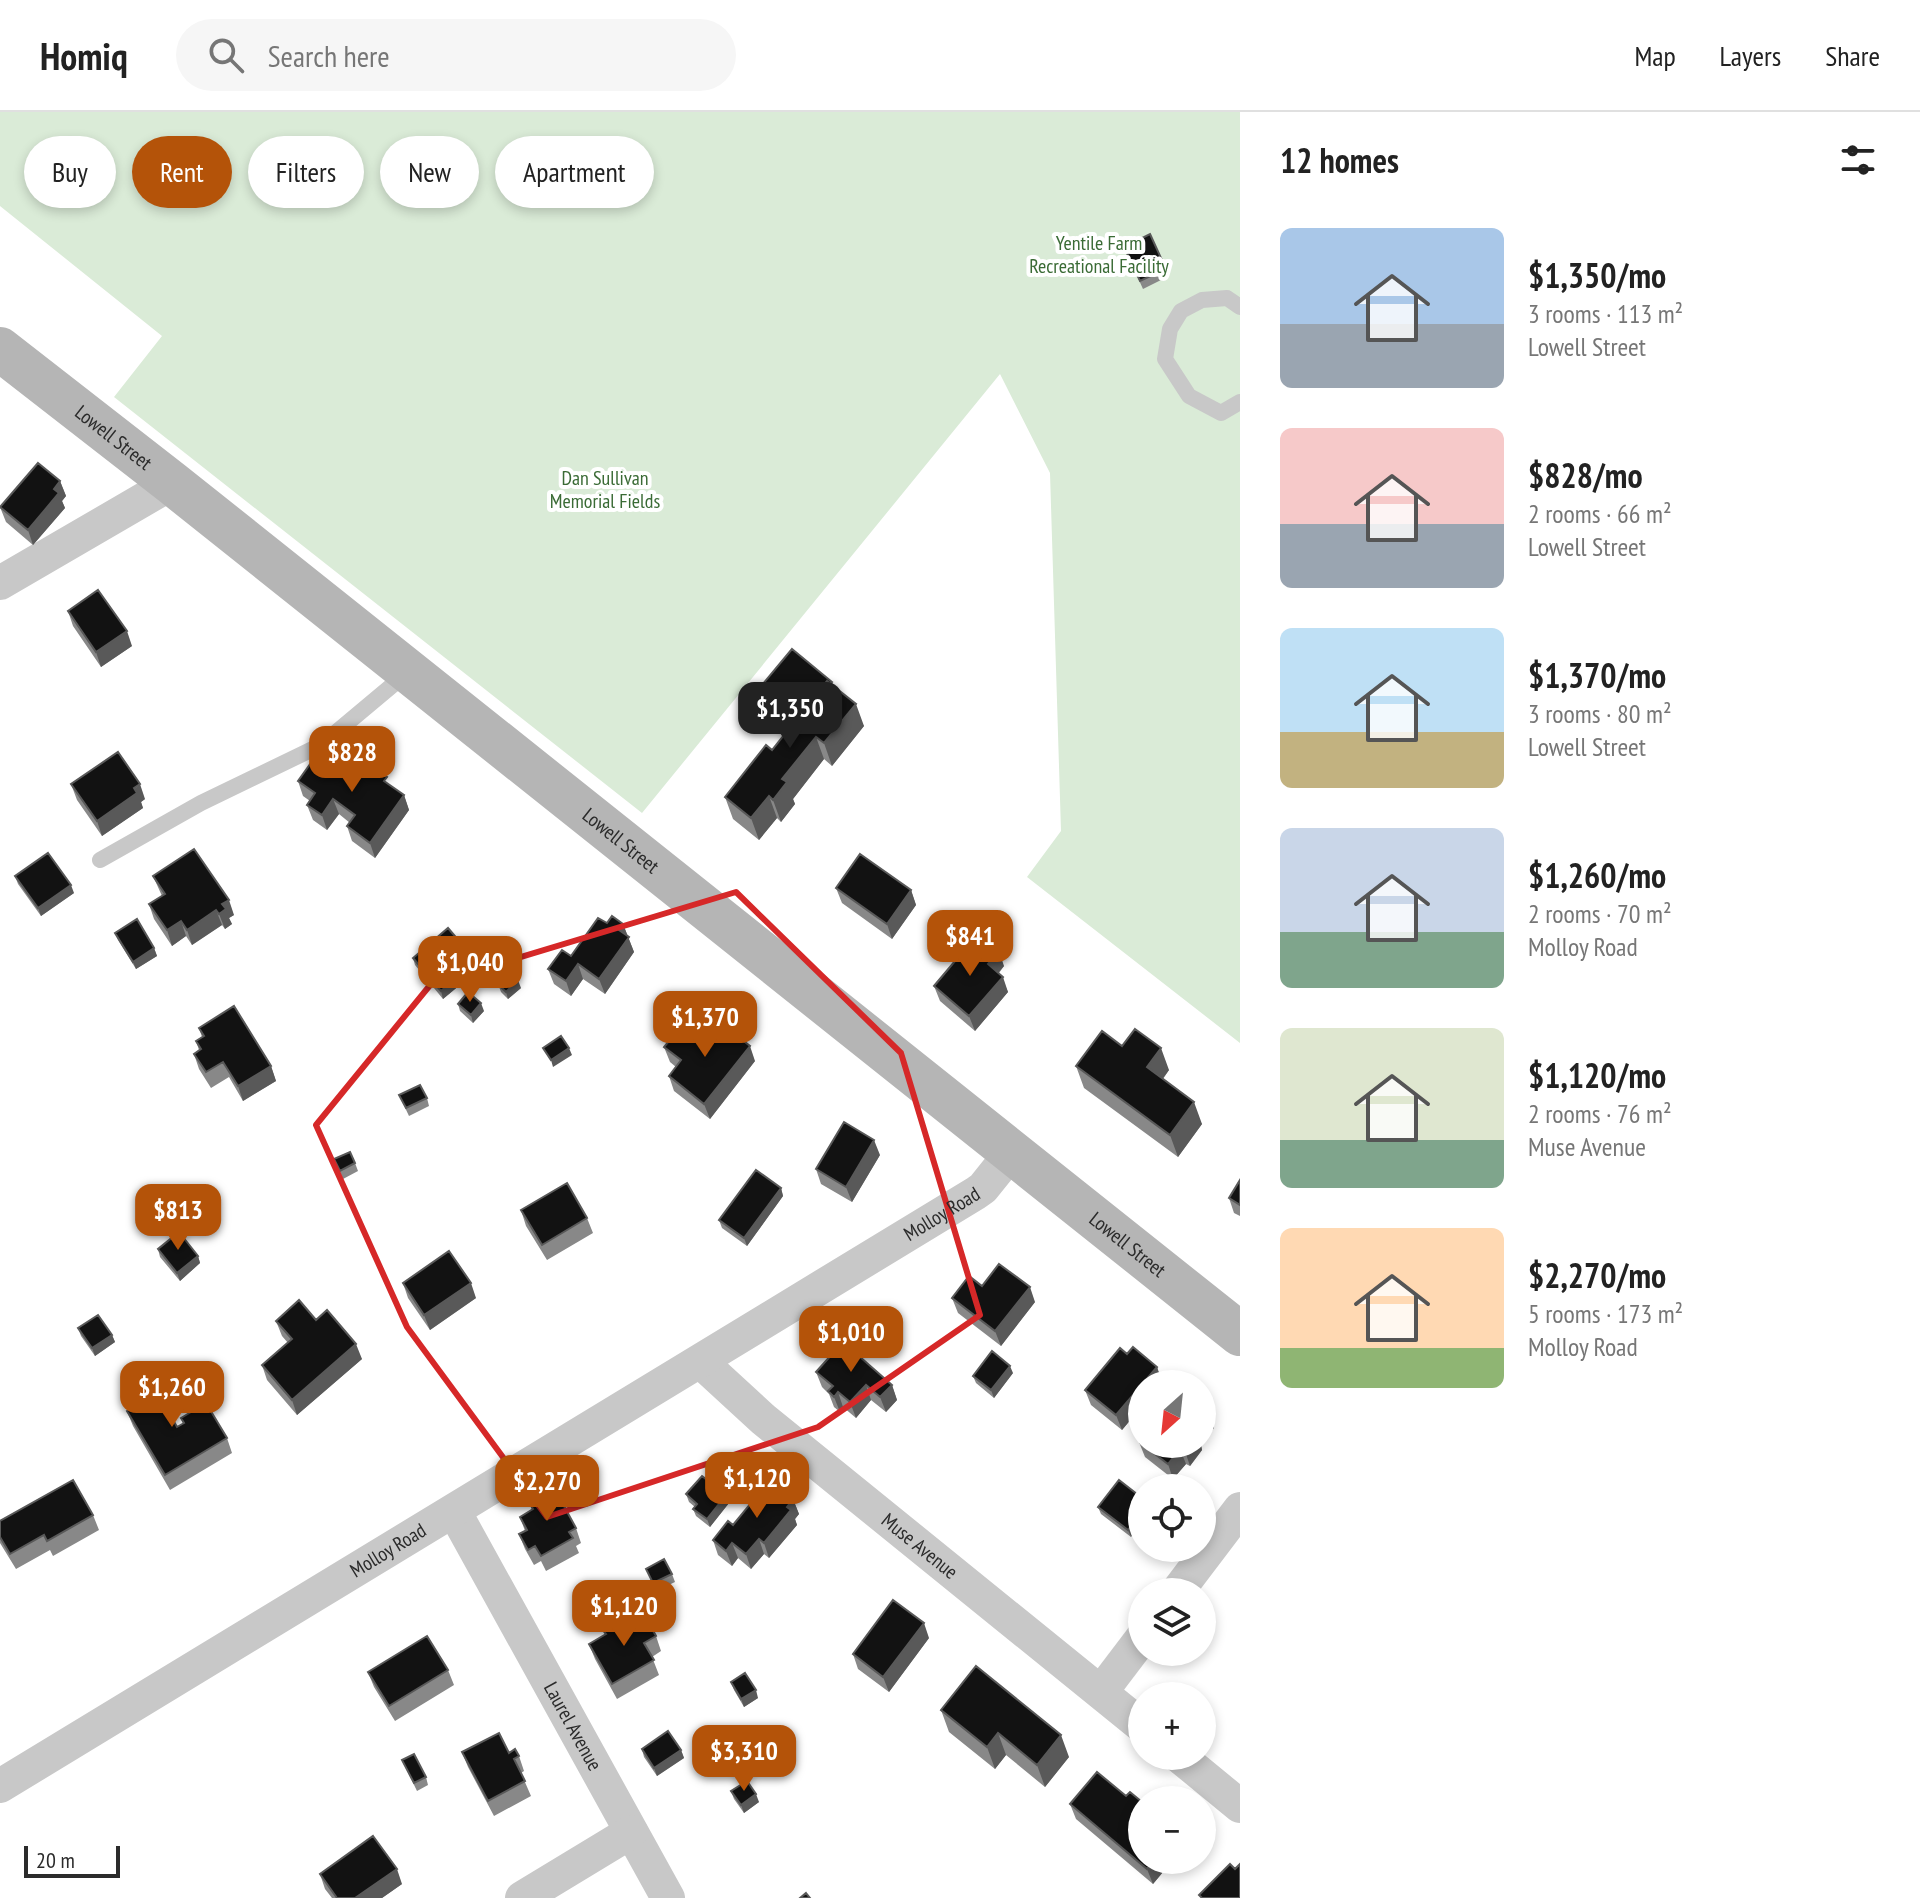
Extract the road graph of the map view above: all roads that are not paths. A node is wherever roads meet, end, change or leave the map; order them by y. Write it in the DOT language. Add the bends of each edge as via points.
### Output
graph roads {
  1 [pos="1240,307"];
  2 [pos="0,349"];
  3 [pos="1240,402"];
  4 [pos="172,483"];
  5 [pos="0,583"];
  6 [pos="409,672"];
  7 [pos="100,860"];
  8 [pos="1011,1153"];
  9 [pos="1240,1334"];
  10 [pos="701,1362"];
  11 [pos="1240,1509"];
  12 [pos="454,1511"];
  13 [pos="1188,1578"];
  14 [pos="1128,1656"];
  15 [pos="1101,1692"];
  16 [pos="1128,1714"];
  17 [pos="1196,1770"];
  18 [pos="0,1786"];
  19 [pos="1240,1806"];
  20 [pos="631,1832"];
  21 [pos="522,1898"];
  22 [pos="668,1898"];
  1 -- 3 [label="lane" via="1227,298 1202,300 1181,311 1170,329 1165,359 1189,396 1221,413"];
  2 -- 4 [label="main road, Lowell Street"];
  4 -- 5 [label="street"];
  4 -- 6 [label="main road, Lowell Street"];
  6 -- 7 [label="lane" via="321,745"];
  6 -- 8 [label="main road, Lowell Street"];
  8 -- 9 [label="main road, Lowell Street"];
  8 -- 10 [label="street, Molloy Road" via="979,1191"];
  10 -- 12 [label="street, Molloy Road"];
  10 -- 15 [label="street, Muse Avenue" via="763,1419"];
  11 -- 13 [label="street"];
  12 -- 18 [label="street, Molloy Road"];
  12 -- 20 [label="street, Laurel Avenue"];
  14 -- 15 [label="street"];
  15 -- 16 [label="street, Muse Avenue"];
  17 -- 19 [label="street"];
  20 -- 21 [label="street"];
  20 -- 22 [label="street, Laurel Avenue"];
}
